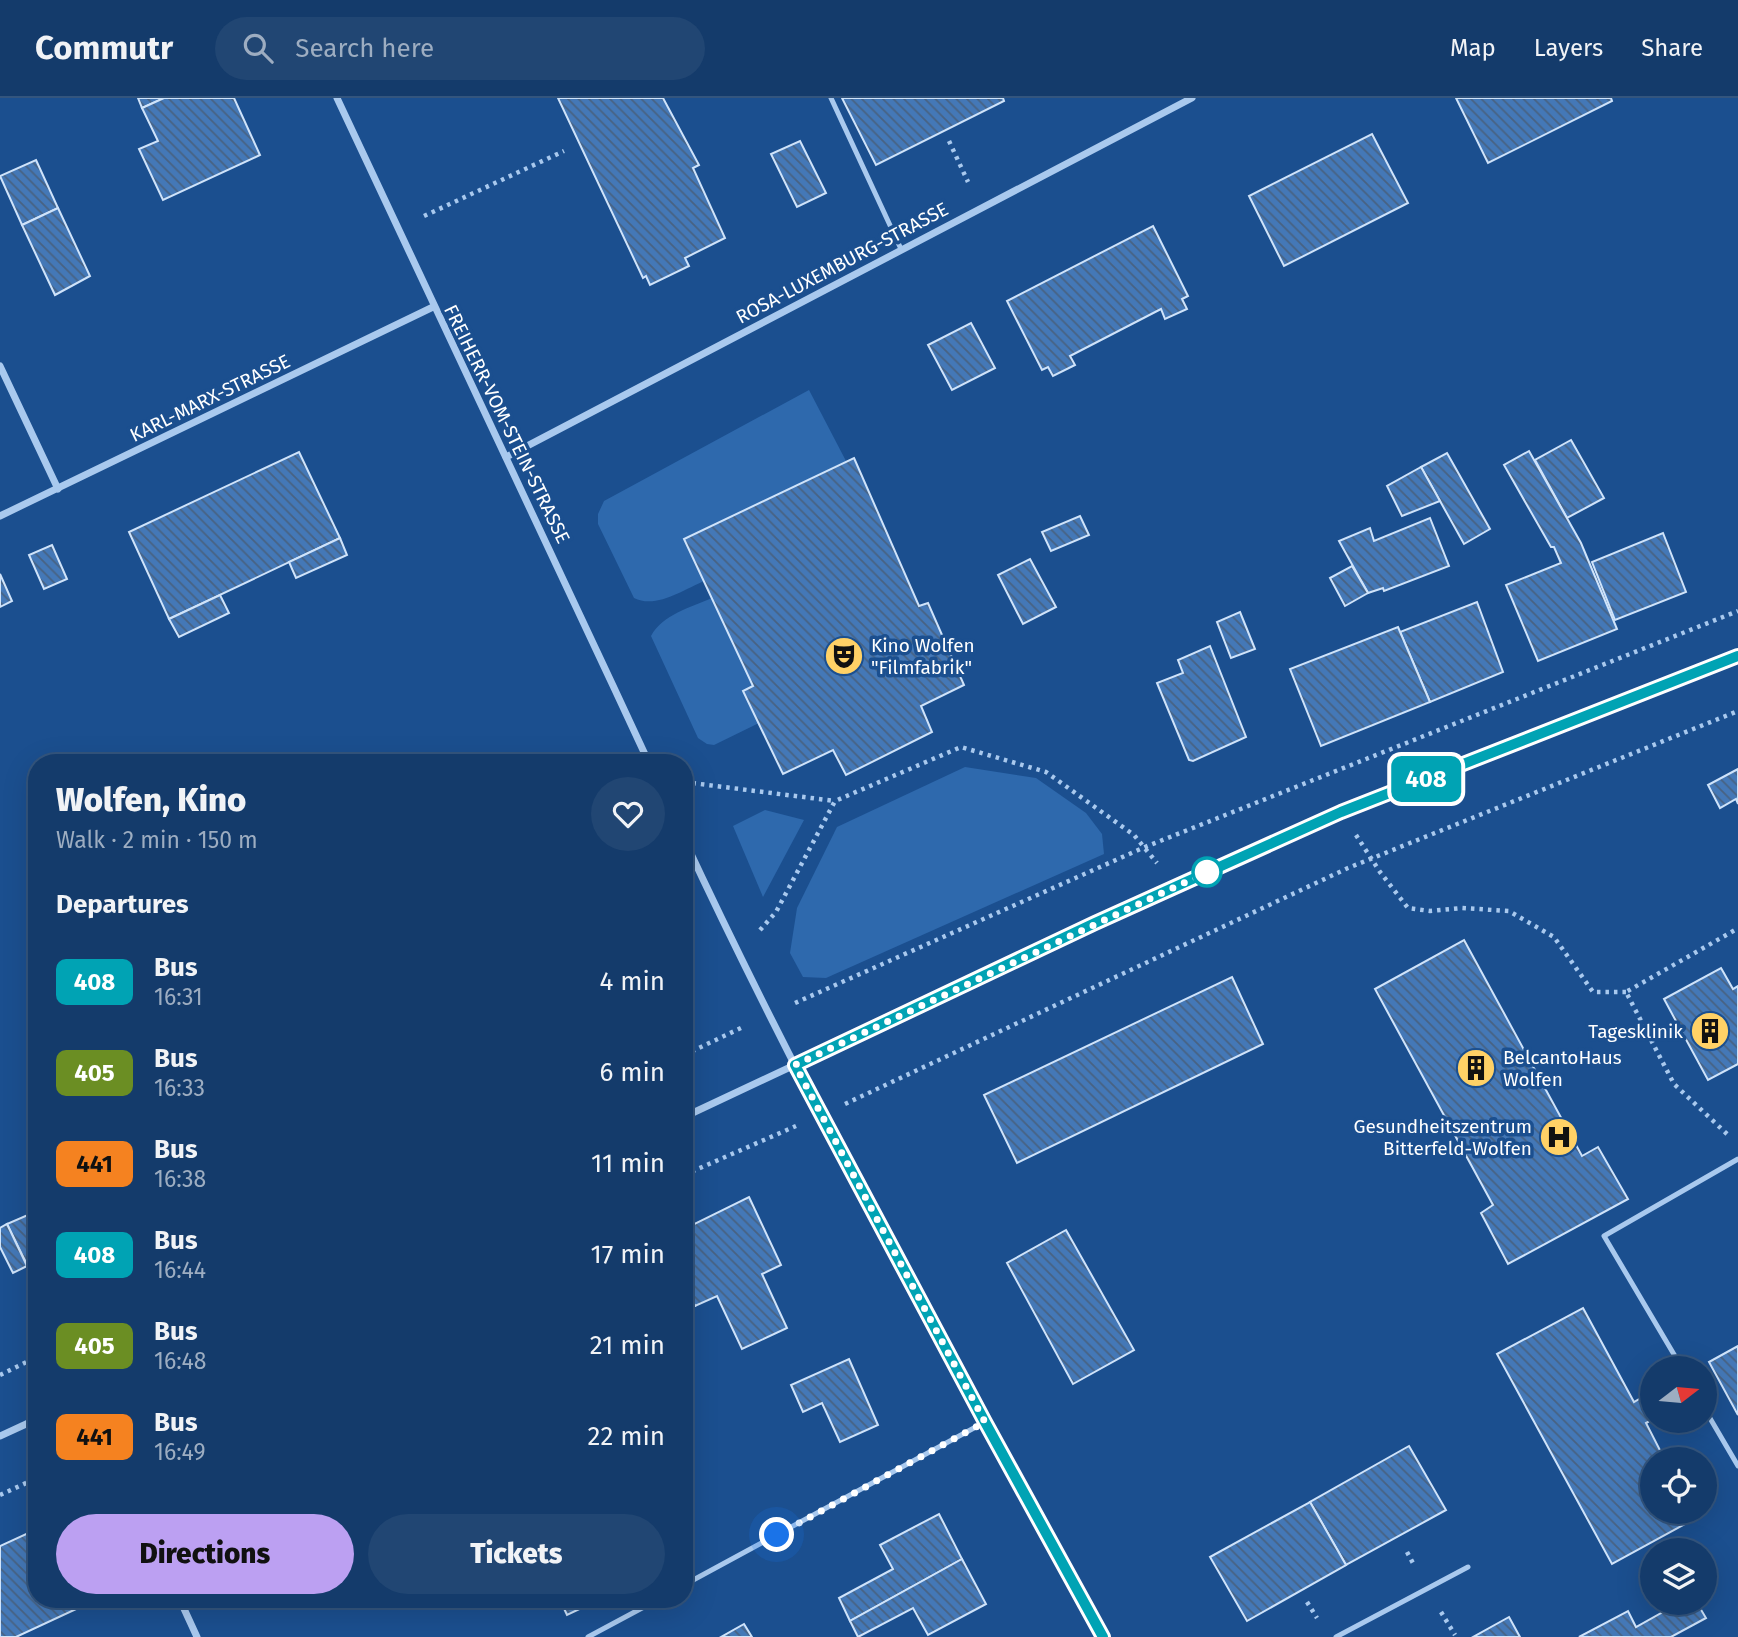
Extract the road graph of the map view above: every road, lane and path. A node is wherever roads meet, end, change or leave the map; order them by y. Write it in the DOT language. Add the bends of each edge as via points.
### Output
graph roads {
  1 [pos="337,98"];
  2 [pos="831,98"];
  3 [pos="1189,99"];
  4 [pos="949,141"];
  5 [pos="564,151"];
  6 [pos="981,208"];
  7 [pos="398,228"];
  8 [pos="901,249"];
  9 [pos="433,307"];
  10 [pos="0,366"];
  11 [pos="506,457"];
  12 [pos="58,489"];
  13 [pos="0,516"];
  14 [pos="1738,611"];
  15 [pos="1738,656"];
  16 [pos="1738,711"];
  17 [pos="645,754"];
  18 [pos="693,783"];
  19 [pos="835,801"];
  20 [pos="1341,812"];
  21 [pos="1145,847"];
  22 [pos="693,858"];
  23 [pos="1373,860"];
  24 [pos="1176,887"];
  25 [pos="1735,930"];
  26 [pos="738,954"];
  27 [pos="1626,992"];
  28 [pos="769,1015"];
  29 [pos="693,1051"];
  30 [pos="795,1065"];
  31 [pos="693,1113"];
  32 [pos="822,1115"];
  33 [pos="1729,1136"];
  34 [pos="1738,1159"];
  35 [pos="693,1171"];
  36 [pos="1675,1356"];
  37 [pos="28,1361"];
  38 [pos="0,1375"];
  39 [pos="985,1422"];
  40 [pos="28,1423"];
  41 [pos="1717,1430"];
  42 [pos="0,1436"];
  43 [pos="1738,1466"];
  44 [pos="28,1482"];
  45 [pos="0,1495"];
  46 [pos="1468,1567"];
  47 [pos="693,1580"];
  48 [pos="184,1608"];
  49 [pos="642,1608"];
  50 [pos="197,1637"];
  51 [pos="588,1637"];
  52 [pos="1103,1637"];
  53 [pos="1336,1637"];
  1 -- 7 [label="street, FREIHERR-VOM-STEIN-STRASSE"];
  2 -- 8 [label="lane"];
  3 -- 6 [label="street, ROSA-LUXEMBURG-STRASSE"];
  4 -- 6 [label="path"];
  5 -- 7 [label="path"];
  6 -- 8 [label="street, ROSA-LUXEMBURG-STRASSE"];
  7 -- 9 [label="street, FREIHERR-VOM-STEIN-STRASSE"];
  8 -- 11 [label="street, ROSA-LUXEMBURG-STRASSE"];
  9 -- 11 [label="street, FREIHERR-VOM-STEIN-STRASSE"];
  9 -- 12 [label="street, KARL-MARX-STRASSE"];
  10 -- 12 [label="street"];
  11 -- 17 [label="street, FREIHERR-VOM-STEIN-STRASSE"];
  12 -- 13 [label="street, KARL-MARX-STRASSE"];
  14 -- 21 [label="path"];
  15 -- 20 [label="street"];
  16 -- 23 [label="path"];
  18 -- 19 [label="path"];
  19 -- 21 [label="path" via="961,747 1046,772"];
  19 -- 26 [label="path" via="776,912"];
  20 -- 23 [label="path"];
  20 -- 24 [label="street"];
  21 -- 24 [label="path"];
  21 -- 28 [label="path"];
  22 -- 26 [label="street"];
  23 -- 27 [label="path" via="1408,908 1509,911 1554,937 1593,992"];
  23 -- 32 [label="path" via="1239,917"];
  24 -- 30 [label="street"];
  25 -- 27 [label="path"];
  26 -- 28 [label="street"];
  27 -- 33 [label="path" via="1674,1084"];
  28 -- 29 [label="path"];
  28 -- 30 [label="street"];
  30 -- 31 [label="street"];
  30 -- 32 [label="street"];
  32 -- 35 [label="path"];
  32 -- 39 [label="street"];
  34 -- 36 [label="lane" via="1604,1236"];
  37 -- 38 [label="path"];
  39 -- 47 [label="lane"];
  39 -- 52 [label="street"];
  40 -- 42 [label="street"];
  41 -- 43 [label="lane"];
  44 -- 45 [label="path"];
  46 -- 53 [label="lane"];
  48 -- 50 [label="street"];
  49 -- 51 [label="lane"];
}
